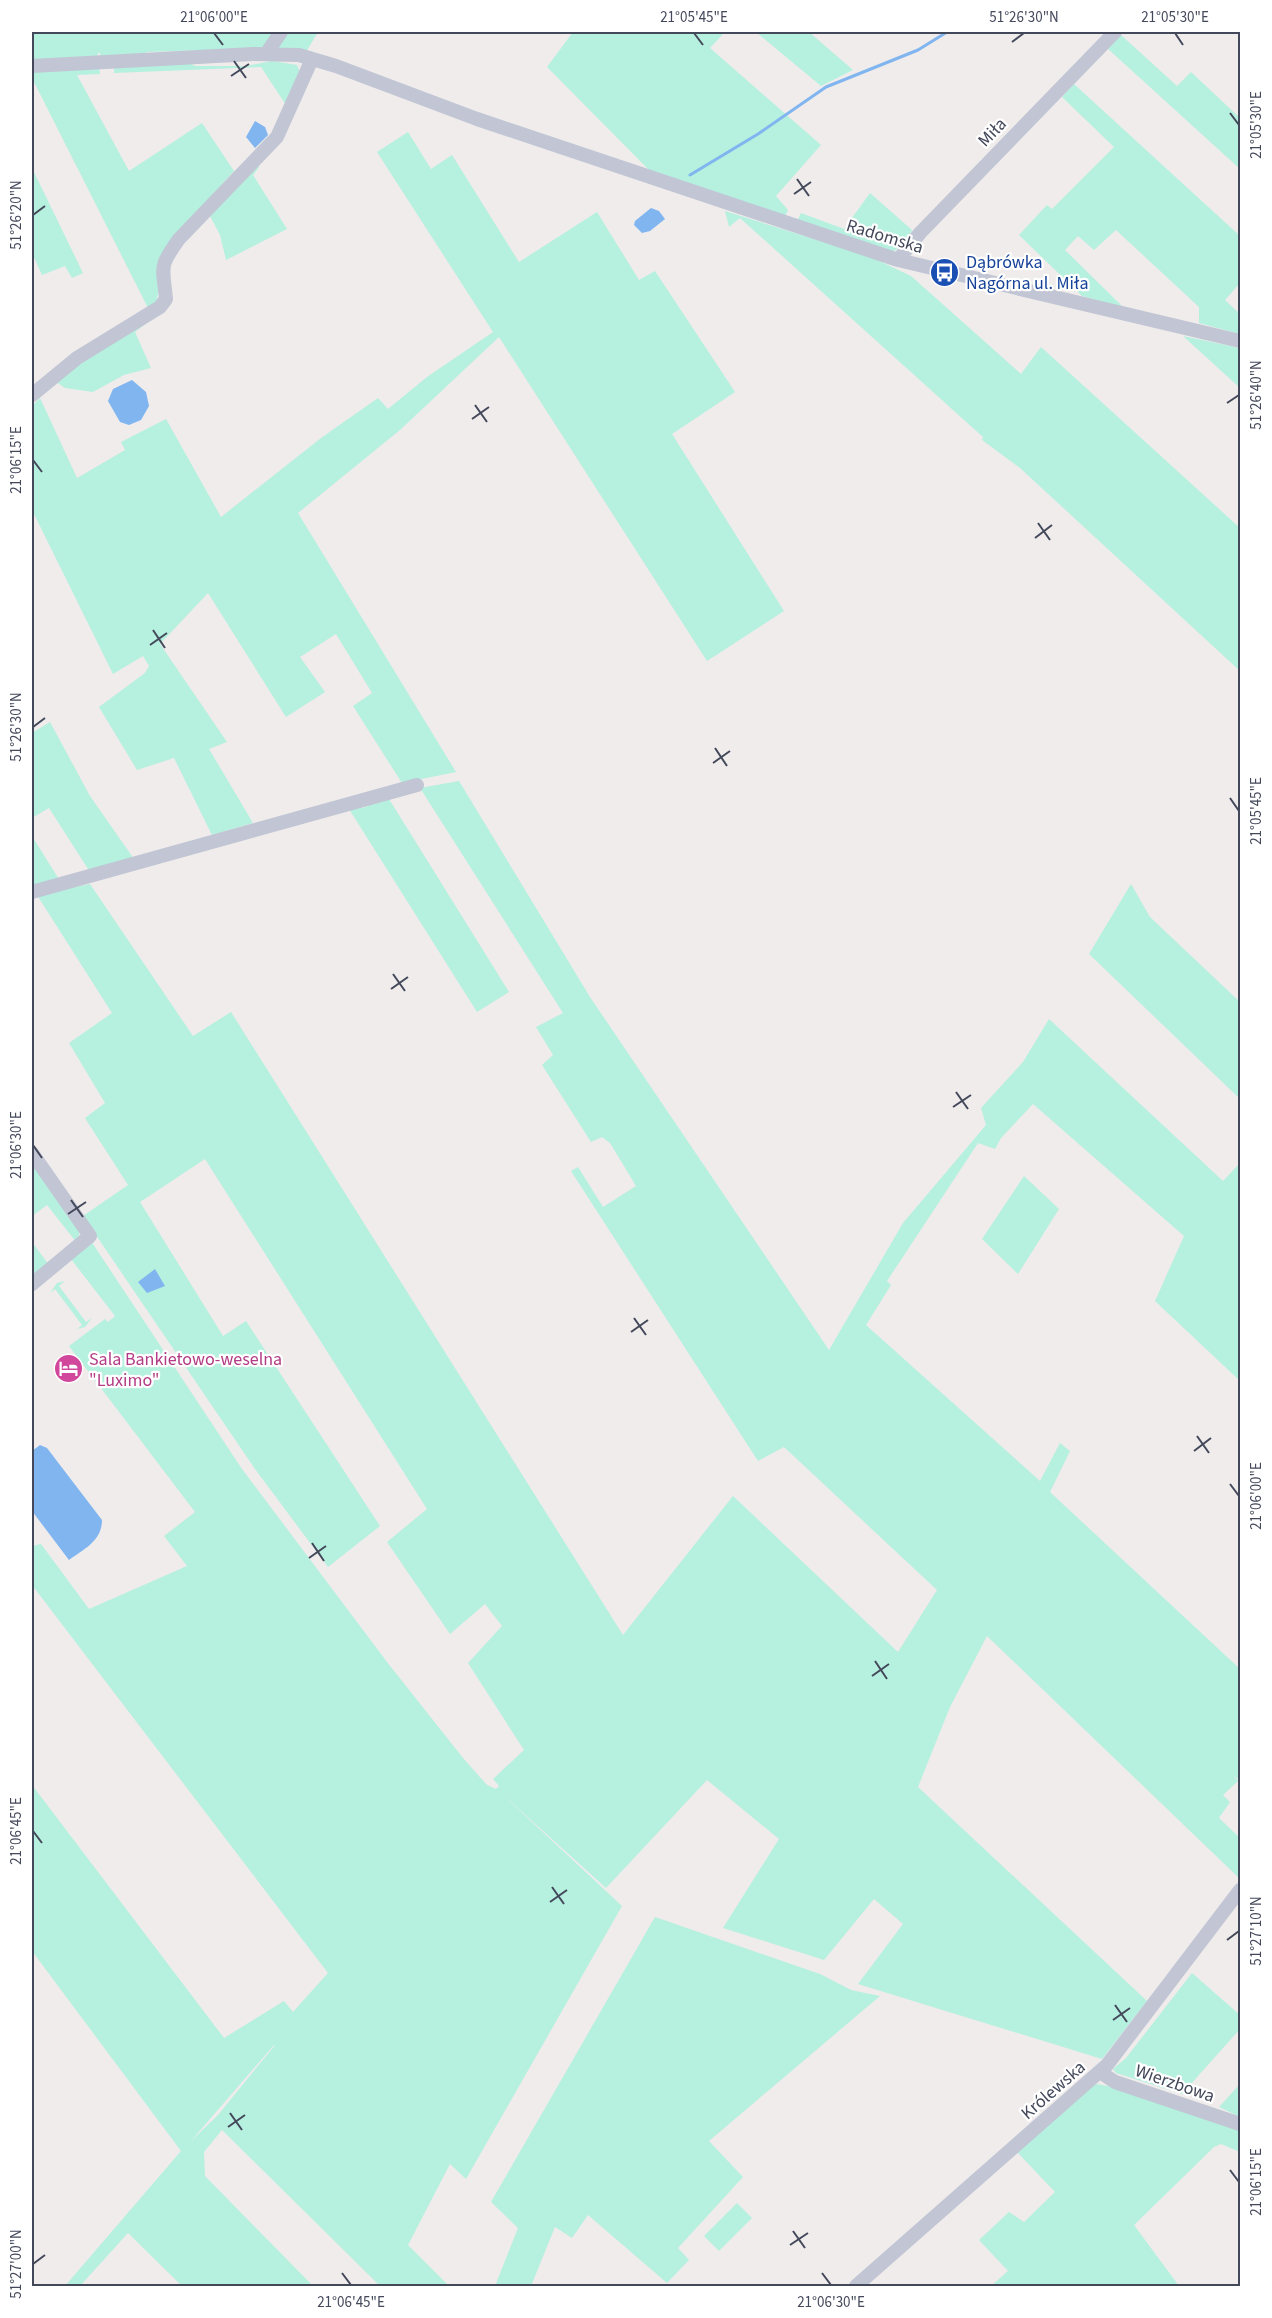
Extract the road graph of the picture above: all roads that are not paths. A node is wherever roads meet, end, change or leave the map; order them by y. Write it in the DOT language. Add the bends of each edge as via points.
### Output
graph roads {
  1 [pos="281,32"];
  2 [pos="1115,32"];
  3 [pos="266,54"];
  4 [pos="312,59"];
  5 [pos="32,66"];
  6 [pos="898,260"];
  7 [pos="1240,341"];
  8 [pos="32,394"];
  9 [pos="417,785"];
  10 [pos="32,892"];
  11 [pos="32,1153"];
  12 [pos="32,1284"];
  13 [pos="1240,1890"];
  14 [pos="1100,2072"];
  15 [pos="1240,2124"];
  16 [pos="856,2286"];
  1 -- 3 [label="street"];
  2 -- 6 [label="street, Miła" via="920,232"];
  3 -- 4 [label="street, Radomska"];
  3 -- 5 [label="street, Radomska"];
  4 -- 6 [label="street, Radomska" via="477,119"];
  4 -- 8 [label="street" via="277,137 179,239 166,258 161,270 166,299 160,307 77,358"];
  6 -- 7 [label="street, Radomska"];
  9 -- 10 [label="street"];
  11 -- 12 [label="street" via="90,1236"];
  13 -- 14 [label="street, Królewska"];
  14 -- 15 [label="street, Wierzbowa" via="1115,2082"];
  14 -- 16 [label="street, Królewska"];
}
